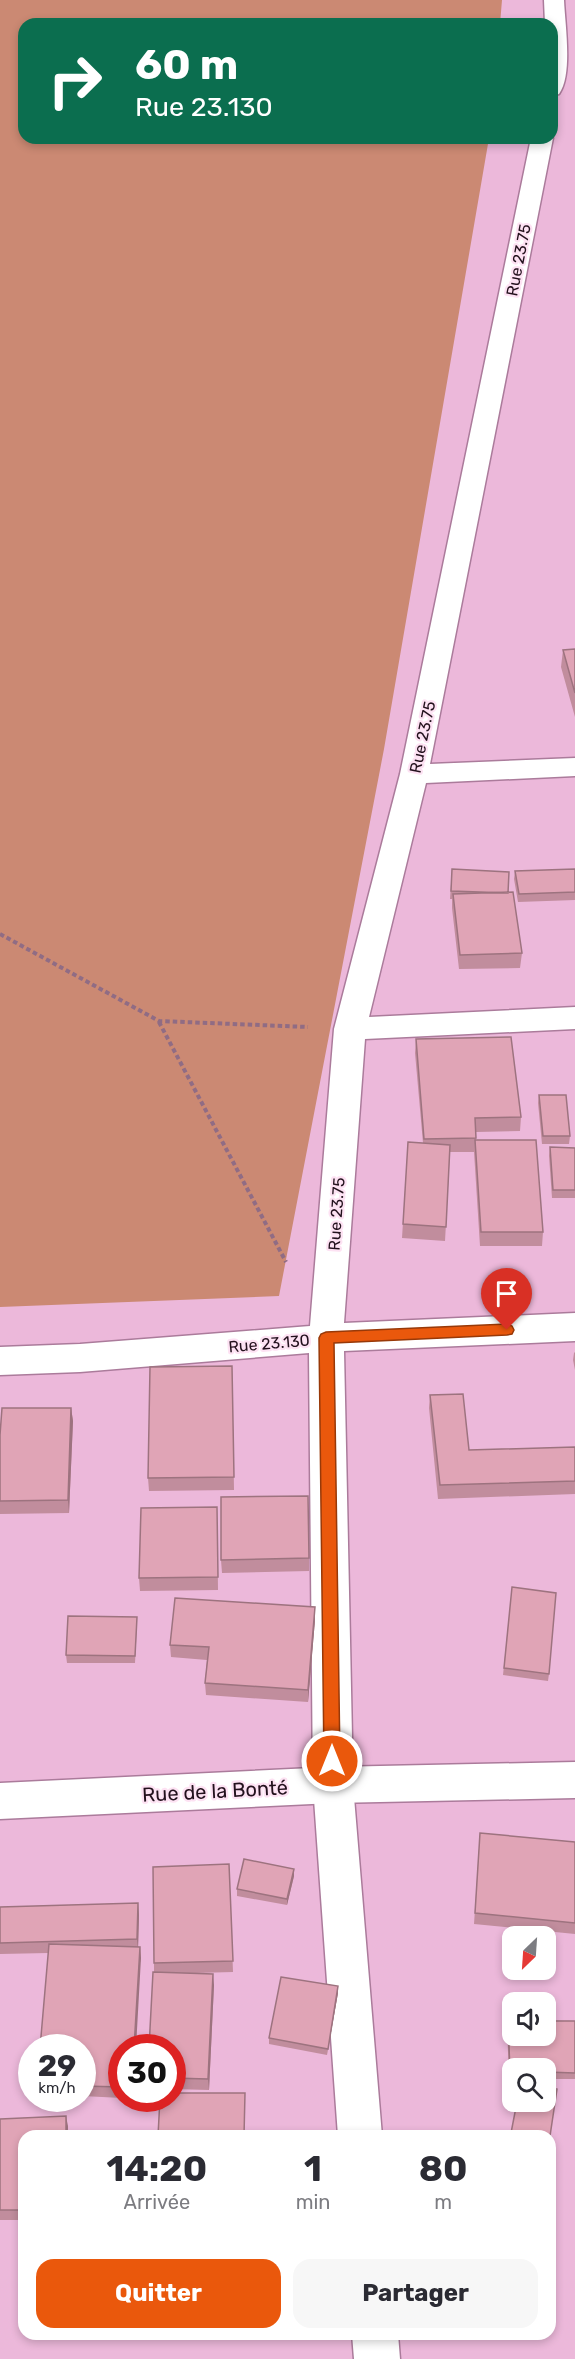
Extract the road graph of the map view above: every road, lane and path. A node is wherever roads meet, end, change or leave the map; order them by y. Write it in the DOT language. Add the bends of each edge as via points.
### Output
graph roads {
  1 [pos="554,0"];
  2 [pos="556,18"];
  3 [pos="558,45"];
  4 [pos="561,79"];
  5 [pos="541,144"];
  6 [pos="575,767"];
  7 [pos="414,774"];
  8 [pos="0,934"];
  9 [pos="575,1018"];
  10 [pos="159,1022"];
  11 [pos="350,1029"];
  12 [pos="287,1264"];
  13 [pos="575,1327"];
  14 [pos="326,1338"];
  15 [pos="0,1361"];
  16 [pos="575,1780"];
  17 [pos="333,1785"];
  18 [pos="0,1801"];
  19 [pos="360,2130"];
  20 [pos="375,2340"];
  21 [pos="377,2359"];
  1 -- 2 [label="street"];
  3 -- 4 [label="street"];
  5 -- 7 [label="street, Rue 23.75"];
  6 -- 7 [label="street"];
  7 -- 11 [label="street, Rue 23.75"];
  8 -- 10 [label="path"];
  9 -- 11 [label="street"];
  10 -- 11 [label="path"];
  10 -- 12 [label="path"];
  11 -- 14 [label="street, Rue 23.75"];
  13 -- 14 [label="street, Rue 23.130"];
  14 -- 15 [label="street, Rue 23.130"];
  14 -- 17 [label="street, Rue 23.75"];
  16 -- 17 [label="street, Rue de la Bonté"];
  17 -- 18 [label="street, Rue de la Bonté"];
  17 -- 19 [label="street, Rue 23.75"];
  20 -- 21 [label="street"];
}
